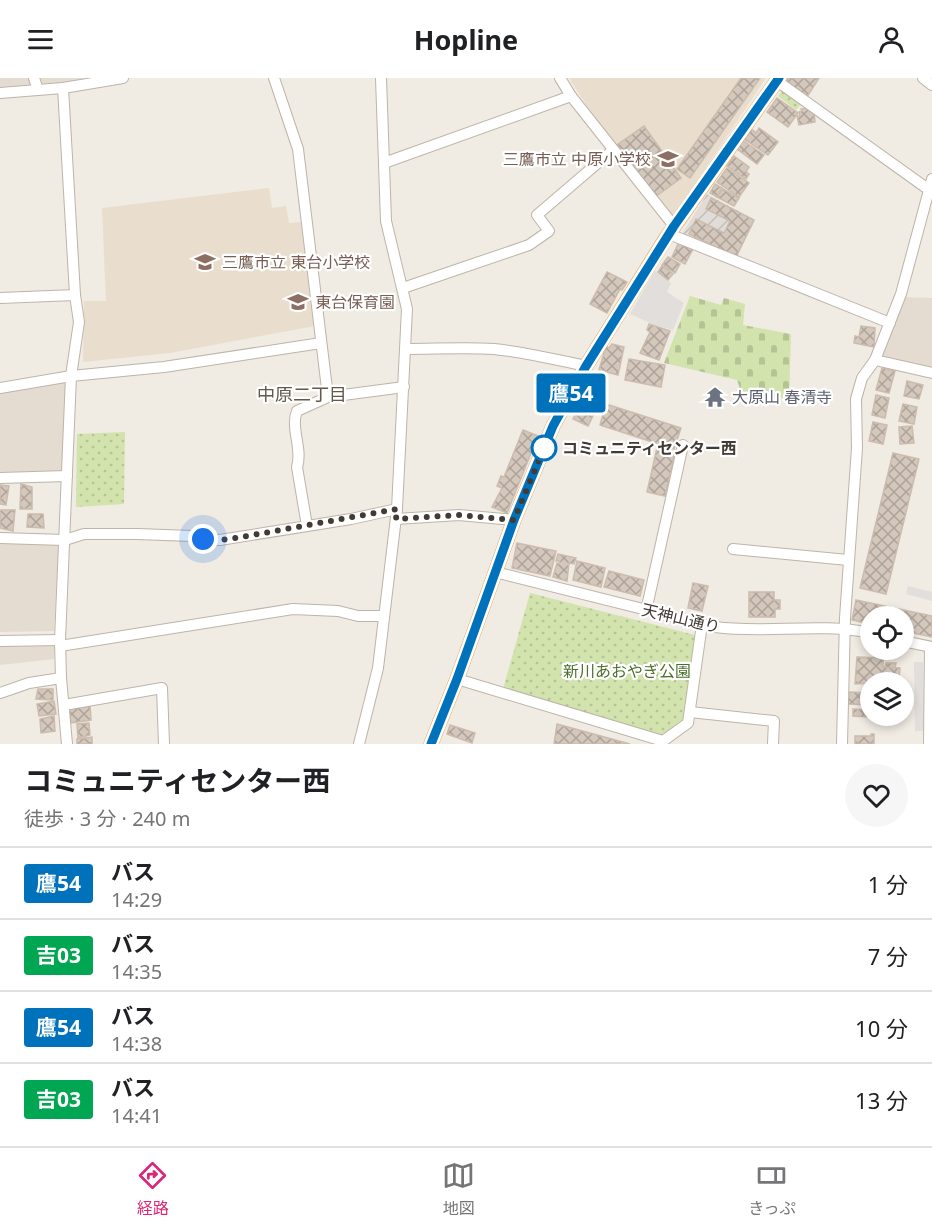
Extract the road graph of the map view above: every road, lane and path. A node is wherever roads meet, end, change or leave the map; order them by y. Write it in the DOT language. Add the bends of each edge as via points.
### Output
graph roads {
  1 [pos="34,78"];
  2 [pos="123,78"];
  3 [pos="274,78"];
  4 [pos="381,78"];
  5 [pos="560,78"];
  6 [pos="923,78"];
  7 [pos="778,80"];
  8 [pos="84,81"];
  9 [pos="932,85"];
  10 [pos="63,88"];
  11 [pos="38,90"];
  12 [pos="0,93"];
  13 [pos="571,96"];
  14 [pos="613,150"];
  15 [pos="384,163"];
  16 [pos="931,187"];
  17 [pos="671,230"];
  18 [pos="403,288"];
  19 [pos="75,295"];
  20 [pos="0,298"];
  21 [pos="890,323"];
  22 [pos="321,343"];
  23 [pos="405,350"];
  24 [pos="875,360"];
  25 [pos="586,366"];
  26 [pos="932,373"];
  27 [pos="71,376"];
  28 [pos="404,387"];
  29 [pos="0,388"];
  30 [pos="328,397"];
  31 [pos="683,445"];
  32 [pos="67,476"];
  33 [pos="0,478"];
  34 [pos="397,514"];
  35 [pos="514,520"];
  36 [pos="307,526"];
  37 [pos="0,538"];
  38 [pos="65,540"];
  39 [pos="733,549"];
  40 [pos="848,560"];
  41 [pos="495,572"];
  42 [pos="646,611"];
  43 [pos="384,616"];
  44 [pos="702,624"];
  45 [pos="844,629"];
  46 [pos="860,631"];
  47 [pos="0,641"];
  48 [pos="60,643"];
  49 [pos="914,643"];
  50 [pos="931,647"];
  51 [pos="61,678"];
  52 [pos="457,679"];
  53 [pos="0,693"];
  54 [pos="64,705"];
  55 [pos="690,712"];
  56 [pos="663,742"];
  57 [pos="67,744"];
  58 [pos="164,744"];
  59 [pos="359,744"];
  60 [pos="431,744"];
  61 [pos="773,744"];
  62 [pos="842,744"];
  63 [pos="929,744"];
  1 -- 11 [label="street"];
  2 -- 8 [label="street"];
  3 -- 22 [label="street" via="298,149"];
  4 -- 15 [label="street"];
  5 -- 13 [label="street"];
  6 -- 9 [label="street"];
  7 -- 16 [label="street"];
  7 -- 17 [label="main road"];
  8 -- 10 [label="street"];
  10 -- 11 [label="street"];
  10 -- 19 [label="street"];
  11 -- 12 [label="street"];
  13 -- 14 [label="street"];
  13 -- 15 [label="street"];
  14 -- 17 [label="street"];
  14 -- 18 [label="street" via="537,215 549,231 529,245"];
  15 -- 18 [label="street" via="386,222"];
  16 -- 21 [label="street"];
  17 -- 21 [label="street"];
  17 -- 25 [label="main road"];
  18 -- 23 [label="street" via="407,309"];
  19 -- 20 [label="street"];
  19 -- 27 [label="street" via="79,322"];
  21 -- 24 [label="street"];
  22 -- 27 [label="street" via="164,367"];
  22 -- 30 [label="street"];
  23 -- 25 [label="street" via="496,350"];
  23 -- 28 [label="street"];
  24 -- 26 [label="street"];
  24 -- 40 [label="street" via="862,378 856,399 856,477"];
  25 -- 35 [label="main road" via="553,426"];
  27 -- 29 [label="street"];
  27 -- 32 [label="street"];
  28 -- 30 [label="street"];
  28 -- 34 [label="street"];
  30 -- 36 [label="street" via="297,411 294,417"];
  31 -- 42 [label="street"];
  32 -- 33 [label="street"];
  32 -- 38 [label="street"];
  34 -- 35 [label="street"];
  34 -- 36 [label="street"];
  34 -- 43 [label="street"];
  35 -- 41 [label="main road"];
  36 -- 38 [label="street" via="220,540 84,534"];
  37 -- 38 [label="street"];
  38 -- 48 [label="street"];
  39 -- 40 [label="street"];
  40 -- 45 [label="street"];
  41 -- 42 [label="street, 天神山通り"];
  41 -- 52 [label="main road"];
  42 -- 44 [label="street, 天神山通り"];
  43 -- 48 [label="street" via="293,609"];
  43 -- 59 [label="street" via="378,668"];
  44 -- 45 [label="street, 天神山通り" via="733,629"];
  44 -- 55 [label="street"];
  45 -- 46 [label="street, 天神山通り"];
  45 -- 62 [label="street"];
  47 -- 48 [label="street"];
  48 -- 51 [label="street"];
  49 -- 50 [label="street"];
  50 -- 63 [label="street"];
  51 -- 53 [label="street"];
  51 -- 54 [label="street"];
  52 -- 56 [label="street"];
  52 -- 60 [label="main road"];
  54 -- 57 [label="street"];
  54 -- 58 [label="street" via="162,688"];
  55 -- 56 [label="street" via="688,723"];
  55 -- 61 [label="street" via="774,721"];
}
